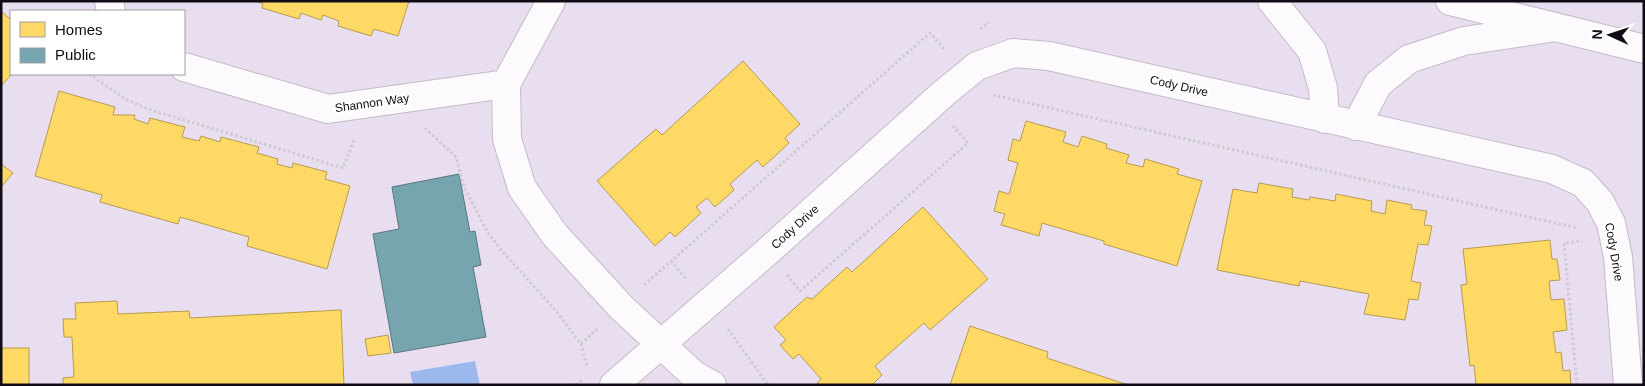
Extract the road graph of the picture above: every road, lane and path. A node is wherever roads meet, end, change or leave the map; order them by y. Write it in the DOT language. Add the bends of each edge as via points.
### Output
graph roads {
  1 [pos="551,1"];
  2 [pos="1272,1"];
  3 [pos="1450,1"];
  4 [pos="989,22"];
  5 [pos="1556,26"];
  6 [pos="975,33"];
  7 [pos="1644,49"];
  8 [pos="948,55"];
  9 [pos="185,67"];
  10 [pos="91,75"];
  11 [pos="506,84"];
  12 [pos="992,95"];
  13 [pos="1324,119"];
  14 [pos="952,123"];
  15 [pos="421,124"];
  16 [pos="1356,126"];
  17 [pos="357,132"];
  18 [pos="1581,229"];
  19 [pos="1588,240"];
  20 [pos="780,273"];
  21 [pos="621,306"];
  22 [pos="723,322"];
  23 [pos="581,344"];
  24 [pos="661,344"];
  25 [pos="576,385"];
  26 [pos="614,385"];
  27 [pos="712,385"];
  28 [pos="768,385"];
  29 [pos="1577,385"];
  30 [pos="1628,385"];
  1 -- 11 [label="street"];
  2 -- 13 [label="street" via="1312,52 1323,88"];
  3 -- 5 [label="street"];
  4 -- 6 [label="path"];
  5 -- 7 [label="street"];
  5 -- 16 [label="street" via="1464,41 1410,59 1378,84"];
  8 -- 21 [label="path" via="930,33"];
  9 -- 11 [label="street, Shannon Way" via="328,109"];
  10 -- 17 [label="path" via="127,100 148,109 343,168"];
  11 -- 21 [label="street" via="507,139 522,188 556,235"];
  12 -- 18 [label="path"];
  13 -- 16 [label="street, Cody Drive"];
  13 -- 24 [label="street, Cody Drive" via="1049,56 1012,53 977,66 944,93"];
  14 -- 20 [label="path" via="968,143 800,291 786,275"];
  15 -- 23 [label="path" via="456,157 464,187 502,252 557,312"];
  16 -- 30 [label="street, Cody Drive" via="1552,169 1584,183 1600,202 1611,224 1618,257"];
  19 -- 29 [label="path" via="1564,243"];
  21 -- 23 [label="path"];
  21 -- 24 [label="street"];
  22 -- 28 [label="path"];
  23 -- 25 [label="path" via="589,373"];
  24 -- 26 [label="street"];
  24 -- 27 [label="street" via="694,375"];
}
